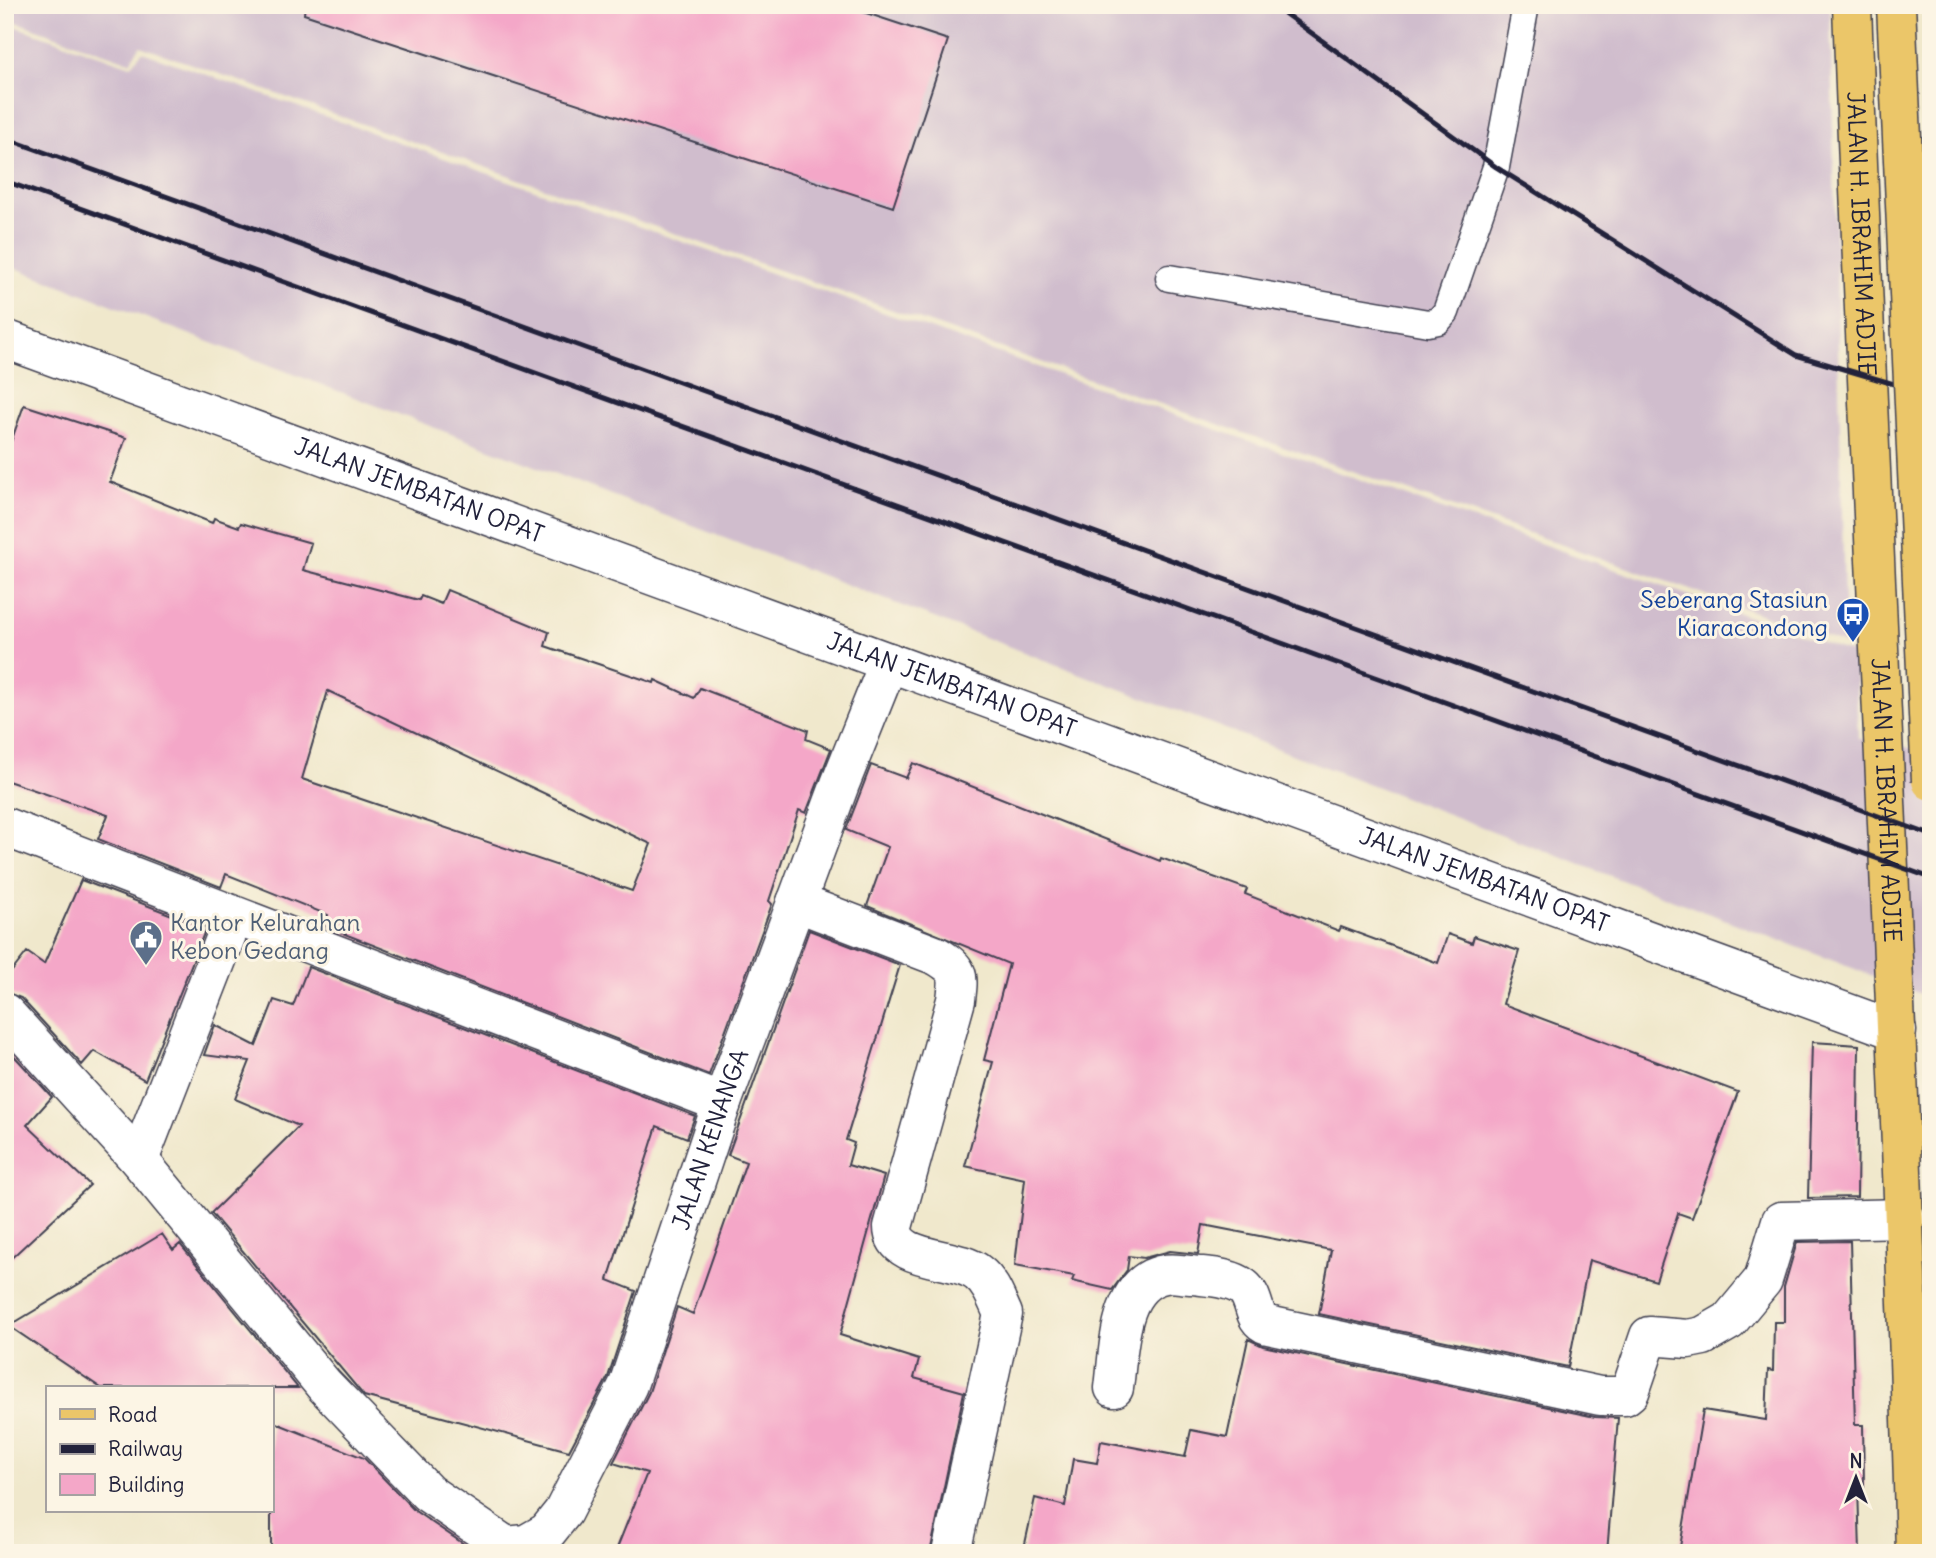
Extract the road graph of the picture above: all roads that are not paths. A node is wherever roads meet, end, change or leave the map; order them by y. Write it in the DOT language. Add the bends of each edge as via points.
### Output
graph roads {
  1 [pos="1526,5"];
  2 [pos="1852,5"];
  3 [pos="1896,5"];
  4 [pos="1169,278"];
  5 [pos="5,339"];
  6 [pos="1931,491"];
  7 [pos="1870,492"];
  8 [pos="889,662"];
  9 [pos="1931,781"];
  10 [pos="5,827"];
  11 [pos="796,902"];
  12 [pos="234,916"];
  13 [pos="5,1013"];
  14 [pos="1897,1031"];
  15 [pos="723,1103"];
  16 [pos="139,1160"];
  17 [pos="1906,1218"];
  18 [pos="1114,1388"];
  19 [pos="951,1553"];
  20 [pos="1915,1553"];
  1 -- 4 [label="lane" via="1496,167 1446,312 1437,321"];
  2 -- 7 [label="main road, JALAN H. IBRAHIM ADJIE"];
  3 -- 9 [label="main road, bridge"];
  5 -- 8 [label="street, JALAN JEMBATAN OPAT"];
  6 -- 7 [label="main road"];
  7 -- 14 [label="main road, JALAN H. IBRAHIM ADJIE"];
  8 -- 11 [label="street, JALAN KENANGA"];
  8 -- 14 [label="street, JALAN JEMBATAN OPAT"];
  10 -- 12 [label="street"];
  11 -- 15 [label="street, JALAN KENANGA"];
  11 -- 19 [label="street" via="937,956 954,967 959,980 893,1227 893,1237 901,1247 976,1271 987,1281 1003,1314"];
  12 -- 15 [label="street"];
  12 -- 16 [label="street"];
  13 -- 16 [label="street, JALAN KENANGA"];
  14 -- 17 [label="main road, JALAN H. IBRAHIM ADJIE"];
  15 -- 16 [label="street, JALAN KENANGA" via="628,1385 563,1512 547,1532 516,1545 506,1545 428,1493 324,1385"];
  17 -- 18 [label="street" via="1781,1221 1763,1280 1729,1321 1688,1339 1649,1336 1625,1396 1600,1396 1268,1325 1257,1317 1249,1292 1240,1285 1166,1273 1138,1290 1124,1314"];
  17 -- 20 [label="main road, JALAN H. IBRAHIM ADJIE"];
}
